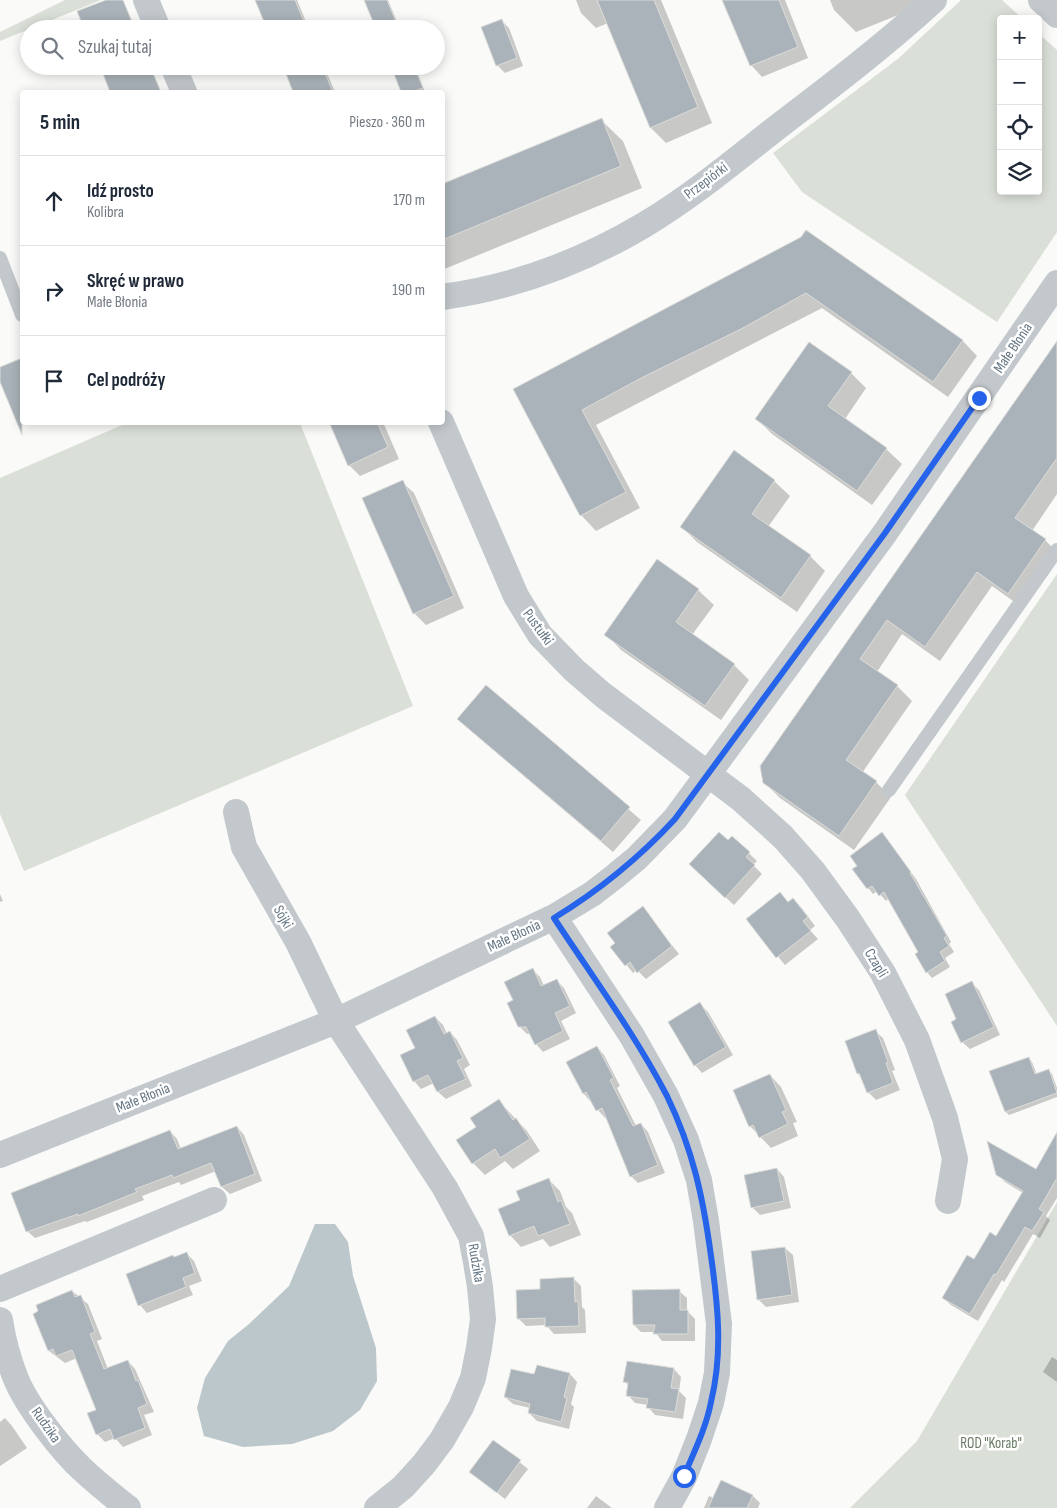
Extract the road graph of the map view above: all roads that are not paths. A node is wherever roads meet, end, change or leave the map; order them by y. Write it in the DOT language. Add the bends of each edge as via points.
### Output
graph roads {
  1 [pos="146,0"];
  2 [pos="934,0"];
  3 [pos="1041,0"];
  4 [pos="1057,15"];
  5 [pos="154,20"];
  6 [pos="177,75"];
  7 [pos="183,90"];
  8 [pos="0,258"];
  9 [pos="1056,288"];
  10 [pos="445,296"];
  11 [pos="20,310"];
  12 [pos="442,425"];
  13 [pos="1057,550"];
  14 [pos="708,775"];
  15 [pos="889,790"];
  16 [pos="236,812"];
  17 [pos="554,918"];
  18 [pos="336,1021"];
  19 [pos="0,1155"];
  20 [pos="214,1200"];
  21 [pos="948,1201"];
  22 [pos="0,1289"];
  23 [pos="0,1320"];
  24 [pos="128,1508"];
  25 [pos="377,1508"];
  26 [pos="667,1508"];
  1 -- 5 [label="street"];
  2 -- 10 [label="street, Przepiórki" via="846,76 646,224 612,244 543,273"];
  3 -- 4 [label="street"];
  6 -- 7 [label="street"];
  8 -- 11 [label="lane"];
  9 -- 14 [label="street, Małe Błonia" via="885,533"];
  12 -- 14 [label="street, Pustułki" via="516,596 540,635 603,695"];
  13 -- 15 [label="lane"];
  14 -- 17 [label="street, Małe Błonia" via="675,819 637,858 592,894"];
  14 -- 21 [label="street, Czapli" via="741,799 813,871 883,974 917,1040 945,1118 955,1159"];
  16 -- 18 [label="street, Sójki" via="244,847 298,942"];
  17 -- 18 [label="street, Małe Błonia"];
  17 -- 26 [label="street" via="632,1036 666,1096 686,1140 699,1180 719,1324 716,1373 711,1403 699,1439"];
  18 -- 19 [label="street, Małe Błonia"];
  18 -- 25 [label="street, Rudzika" via="445,1188 471,1236 480,1287 482,1319 479,1348 473,1378 461,1408 424,1464 404,1487"];
  20 -- 22 [label="street"];
  23 -- 24 [label="street, Rudzika" via="4,1344 17,1381 57,1443"];
}
